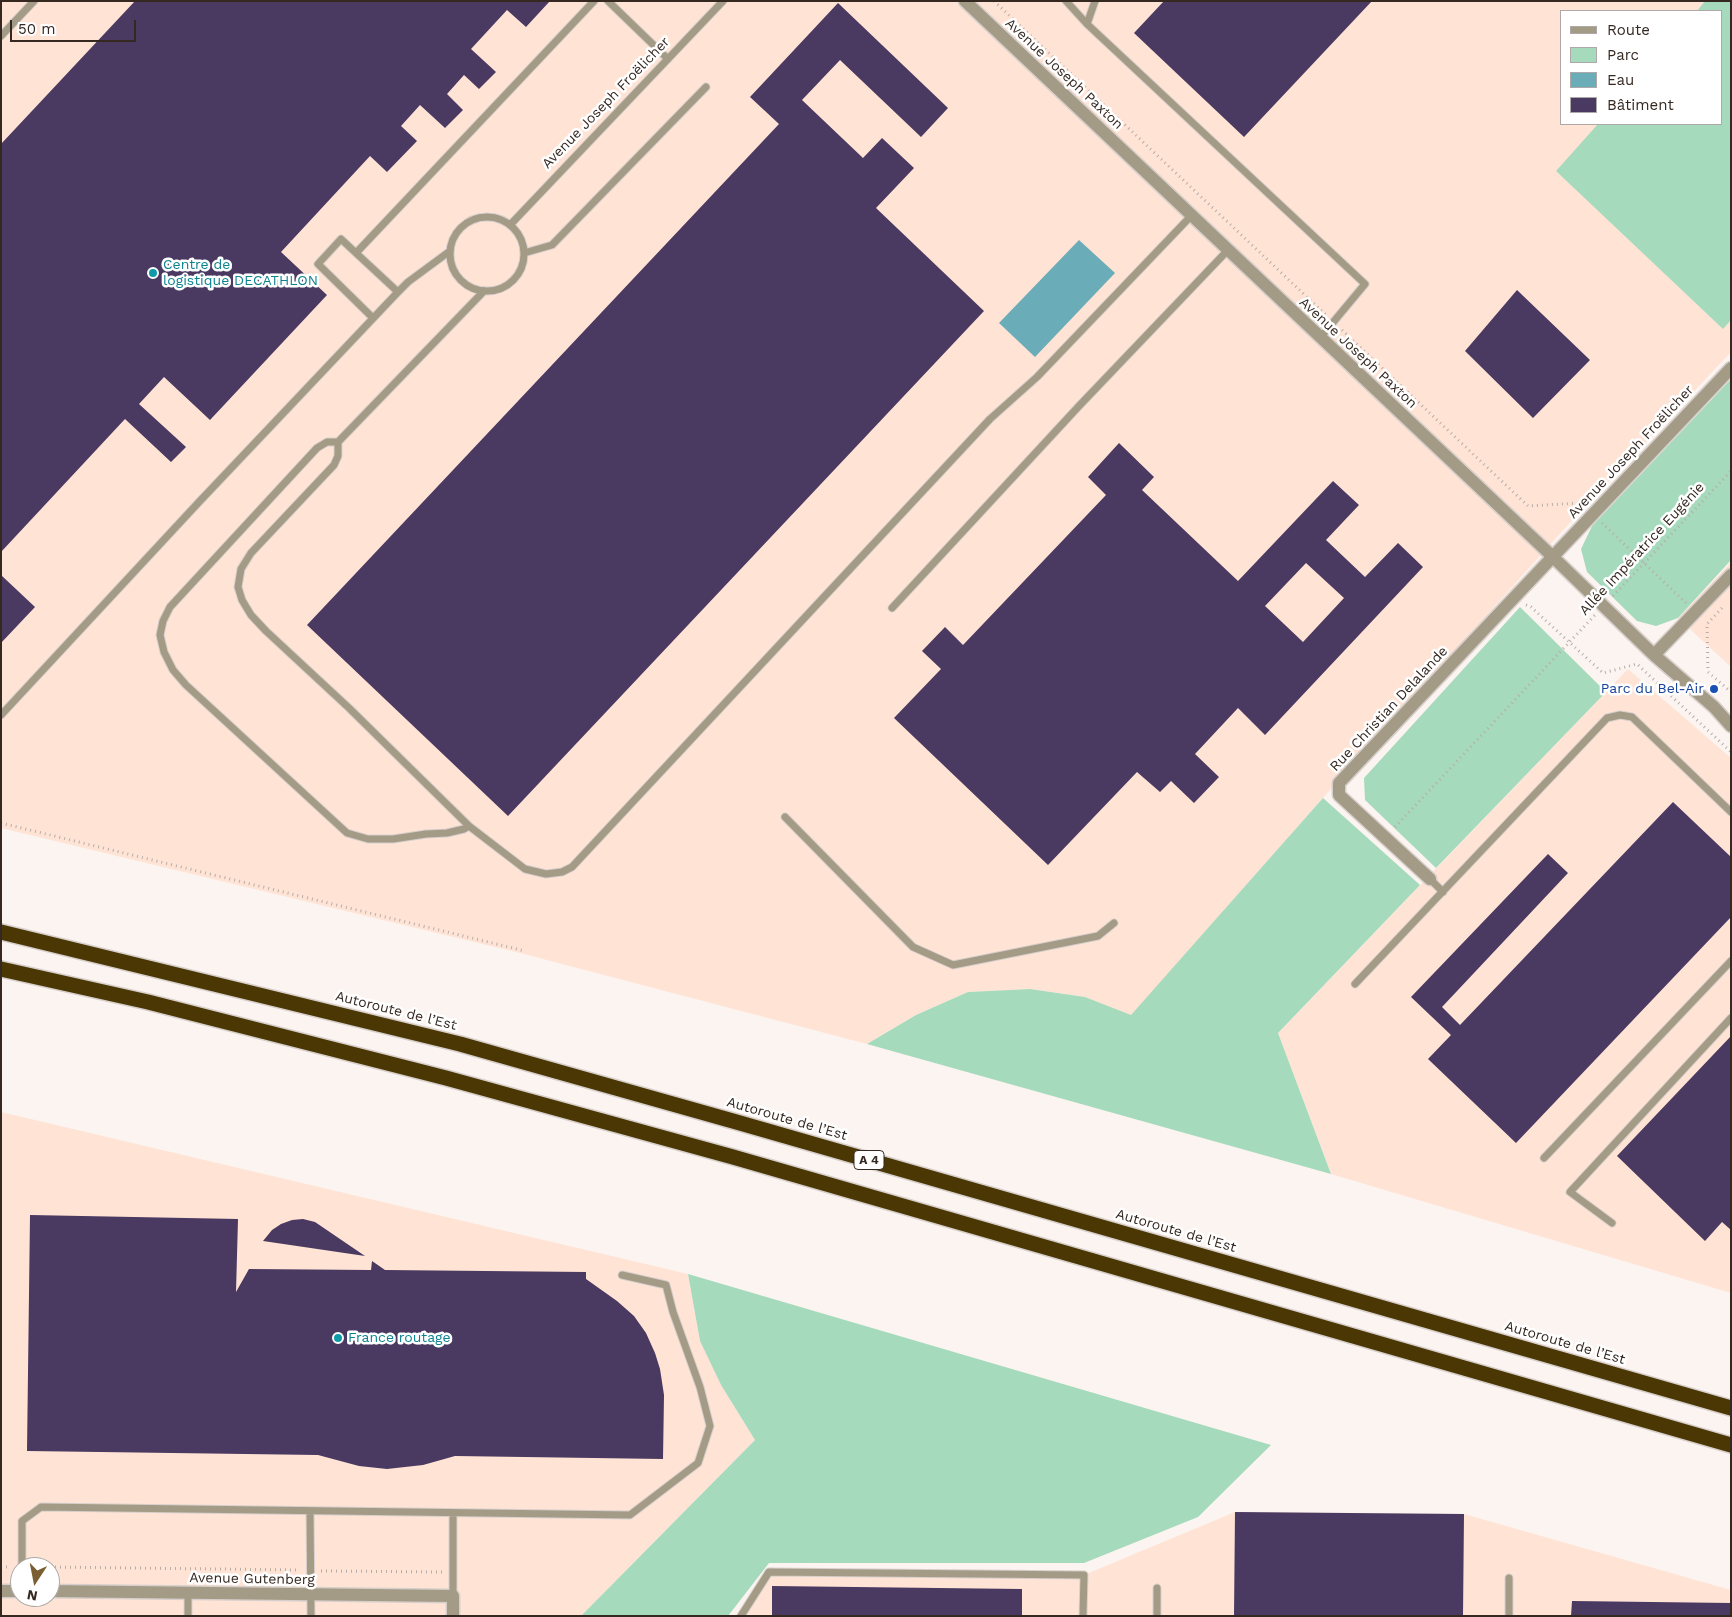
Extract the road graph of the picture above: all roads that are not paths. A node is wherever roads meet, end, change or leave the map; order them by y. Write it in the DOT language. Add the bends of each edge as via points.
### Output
graph roads {
  1 [pos="34,1"];
  2 [pos="594,1"];
  3 [pos="608,1"];
  4 [pos="723,1"];
  5 [pos="965,1"];
  6 [pos="1066,1"];
  7 [pos="1095,1"];
  8 [pos="1087,24"];
  9 [pos="1,36"];
  10 [pos="668,59"];
  11 [pos="706,87"];
  12 [pos="1191,216"];
  13 [pos="510,224"];
  14 [pos="1228,250"];
  15 [pos="450,251"];
  16 [pos="356,253"];
  17 [pos="524,253"];
  18 [pos="484,291"];
  19 [pos="398,292"];
  20 [pos="373,318"];
  21 [pos="1320,338"];
  22 [pos="1731,368"];
  23 [pos="338,442"];
  24 [pos="1553,557"];
  25 [pos="1731,575"];
  26 [pos="892,608"];
  27 [pos="1654,655"];
  28 [pos="1,715"];
  29 [pos="1731,726"];
  30 [pos="1731,812"];
  31 [pos="785,817"];
  32 [pos="469,826"];
  33 [pos="1430,879"];
  34 [pos="1443,892"];
  35 [pos="1114,923"];
  36 [pos="1,932"];
  37 [pos="1731,961"];
  38 [pos="1,969"];
  39 [pos="1355,984"];
  40 [pos="1731,1018"];
  41 [pos="1544,1158"];
  42 [pos="1612,1223"];
  43 [pos="622,1275"];
  44 [pos="1731,1408"];
  45 [pos="1731,1445"];
  46 [pos="310,1511"];
  47 [pos="453,1513"];
  48 [pos="22,1557"];
  49 [pos="1509,1578"];
  50 [pos="1157,1588"];
  51 [pos="60,1591"];
  52 [pos="188,1594"];
  53 [pos="310,1595"];
  54 [pos="453,1596"];
  55 [pos="188,1616"];
  56 [pos="311,1616"];
  57 [pos="453,1616"];
  58 [pos="740,1616"];
  59 [pos="1083,1616"];
  60 [pos="1157,1616"];
  61 [pos="1509,1616"];
  1 -- 9 [label="lane"];
  2 -- 16 [label="lane"];
  3 -- 10 [label="lane"];
  4 -- 10 [label="lane, Avenue Joseph Froëlicher"];
  5 -- 12 [label="street, Avenue Joseph Paxton"];
  6 -- 8 [label="lane"];
  7 -- 8 [label="lane"];
  8 -- 21 [label="lane" via="1364,284"];
  10 -- 13 [label="lane, Avenue Joseph Froëlicher"];
  11 -- 17 [label="lane" via="552,245"];
  12 -- 14 [label="street, Avenue Joseph Paxton"];
  12 -- 32 [label="lane" via="1037,377 990,419 572,867 546,874 525,869"];
  13 -- 15 [label="lane" via="489,216 467,222 452,240"];
  13 -- 17 [label="lane" via="520,238"];
  14 -- 21 [label="street, Avenue Joseph Paxton"];
  14 -- 26 [label="lane"];
  15 -- 18 [label="lane" via="450,263 459,278 472,288"];
  15 -- 19 [label="lane"];
  16 -- 19 [label="lane"];
  16 -- 20 [label="lane" via="341,239 318,264"];
  17 -- 18 [label="lane" via="517,277 508,285"];
  18 -- 23 [label="lane"];
  19 -- 20 [label="lane"];
  20 -- 28 [label="lane"];
  21 -- 24 [label="street, Avenue Joseph Paxton"];
  22 -- 24 [label="street, Avenue Joseph Froëlicher"];
  23 -- 32 [label="lane" via="334,465 251,553 241,569 238,587 242,600 266,631"];
  23 -- 32 [label="lane" via="327,442 317,448 170,607 160,635 164,652 186,686 347,833 368,840 393,839 447,833"];
  24 -- 27 [label="street, Avenue Joseph Paxton"];
  24 -- 33 [label="street, Rue Christian Delalande" via="1339,783 1339,795"];
  25 -- 27 [label="street"];
  27 -- 29 [label="street, Avenue Joseph Paxton"];
  30 -- 34 [label="lane" via="1632,718 1620,715 1607,718"];
  31 -- 35 [label="lane" via="913,947 953,965 1098,936"];
  33 -- 34 [label="lane"];
  34 -- 39 [label="lane"];
  36 -- 44 [label="highway, Autoroute de l’Est / A 4" via="460,1044"];
  37 -- 41 [label="lane"];
  38 -- 45 [label="highway" via="148,1002 733,1157"];
  40 -- 42 [label="lane" via="1570,1192"];
  43 -- 47 [label="lane" via="666,1285 710,1426 698,1462 630,1516"];
  46 -- 47 [label="lane"];
  46 -- 48 [label="lane" via="41,1507 22,1521"];
  46 -- 53 [label="lane"];
  47 -- 54 [label="lane"];
  49 -- 61 [label="lane"];
  50 -- 60 [label="lane"];
  51 -- 52 [label="street, Avenue Gutenberg"];
  52 -- 53 [label="street, Avenue Gutenberg"];
  52 -- 55 [label="lane"];
  53 -- 54 [label="street, Avenue Gutenberg"];
  53 -- 56 [label="lane"];
  54 -- 57 [label="street"];
  58 -- 59 [label="lane" via="769,1572 779,1572 1084,1575"];
}
